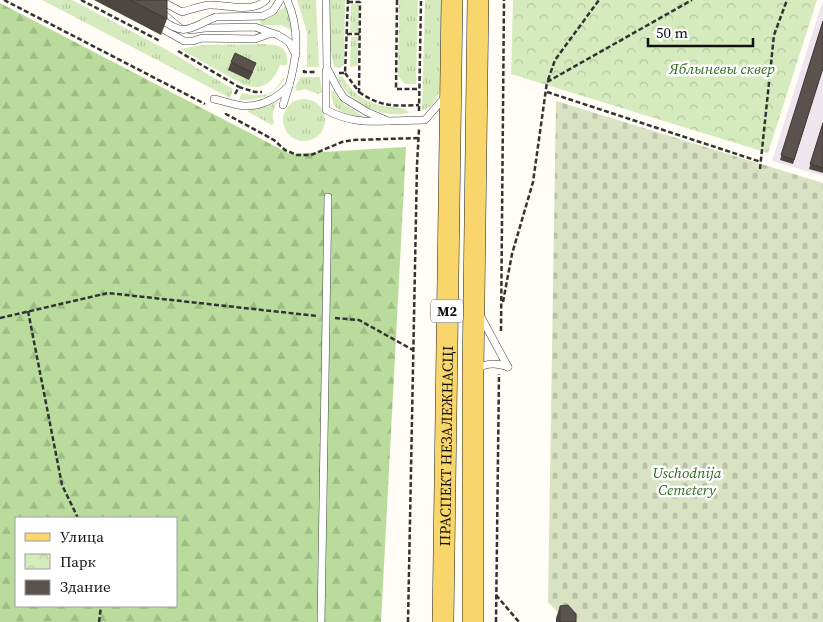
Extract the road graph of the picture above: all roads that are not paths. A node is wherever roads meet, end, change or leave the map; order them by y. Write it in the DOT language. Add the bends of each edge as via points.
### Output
graph roads {
  1 [pos="266,0"];
  2 [pos="280,0"];
  3 [pos="287,0"];
  4 [pos="326,0"];
  5 [pos="452,0"];
  6 [pos="478,0"];
  7 [pos="163,2"];
  8 [pos="161,28"];
  9 [pos="272,33"];
  10 [pos="296,55"];
  11 [pos="326,68"];
  12 [pos="290,84"];
  13 [pos="451,84"];
  14 [pos="214,99"];
  15 [pos="283,105"];
  16 [pos="388,121"];
  17 [pos="328,197"];
  18 [pos="473,303"];
  19 [pos="473,374"];
  20 [pos="322,622"];
  21 [pos="443,622"];
  22 [pos="472,622"];
  1 -- 7 [label="lane" via="261,5 208,5 182,12"];
  2 -- 9 [label="lane, bridge" via="273,11 263,16 216,17 194,27 180,30 173,28 161,15 178,27 189,30 255,27"];
  3 -- 10 [label="lane" via="294,15"];
  4 -- 11 [label="lane"];
  5 -- 13 [label="main road, ПРАСПЕКТ НЕЗАЛЕЖНАСЦІ / М2"];
  6 -- 18 [label="main road, ПРАСПЕКТ НЕЗАЛЕЖНАСЦІ / М2"];
  8 -- 9 [label="lane" via="184,41 255,39"];
  9 -- 10 [label="lane" via="289,42"];
  10 -- 12 [label="lane"];
  11 -- 16 [label="lane" via="344,98"];
  11 -- 16 [label="lane" via="326,110 352,121"];
  12 -- 14 [label="lane" via="279,96 245,106"];
  12 -- 15 [label="lane"];
  13 -- 16 [label="lane" via="442,102 425,120"];
  13 -- 21 [label="main road, ПРАСПЕКТ НЕЗАЛЕЖНАСЦІ / М2"];
  17 -- 20 [label="lane"];
  18 -- 19 [label="main road, ПРАСПЕКТ НЕЗАЛЕЖНАСЦІ / М2"];
  18 -- 19 [label="lane" via="508,367 488,364"];
  19 -- 22 [label="main road, ПРАСПЕКТ НЕЗАЛЕЖНАСЦІ / М2"];
}
